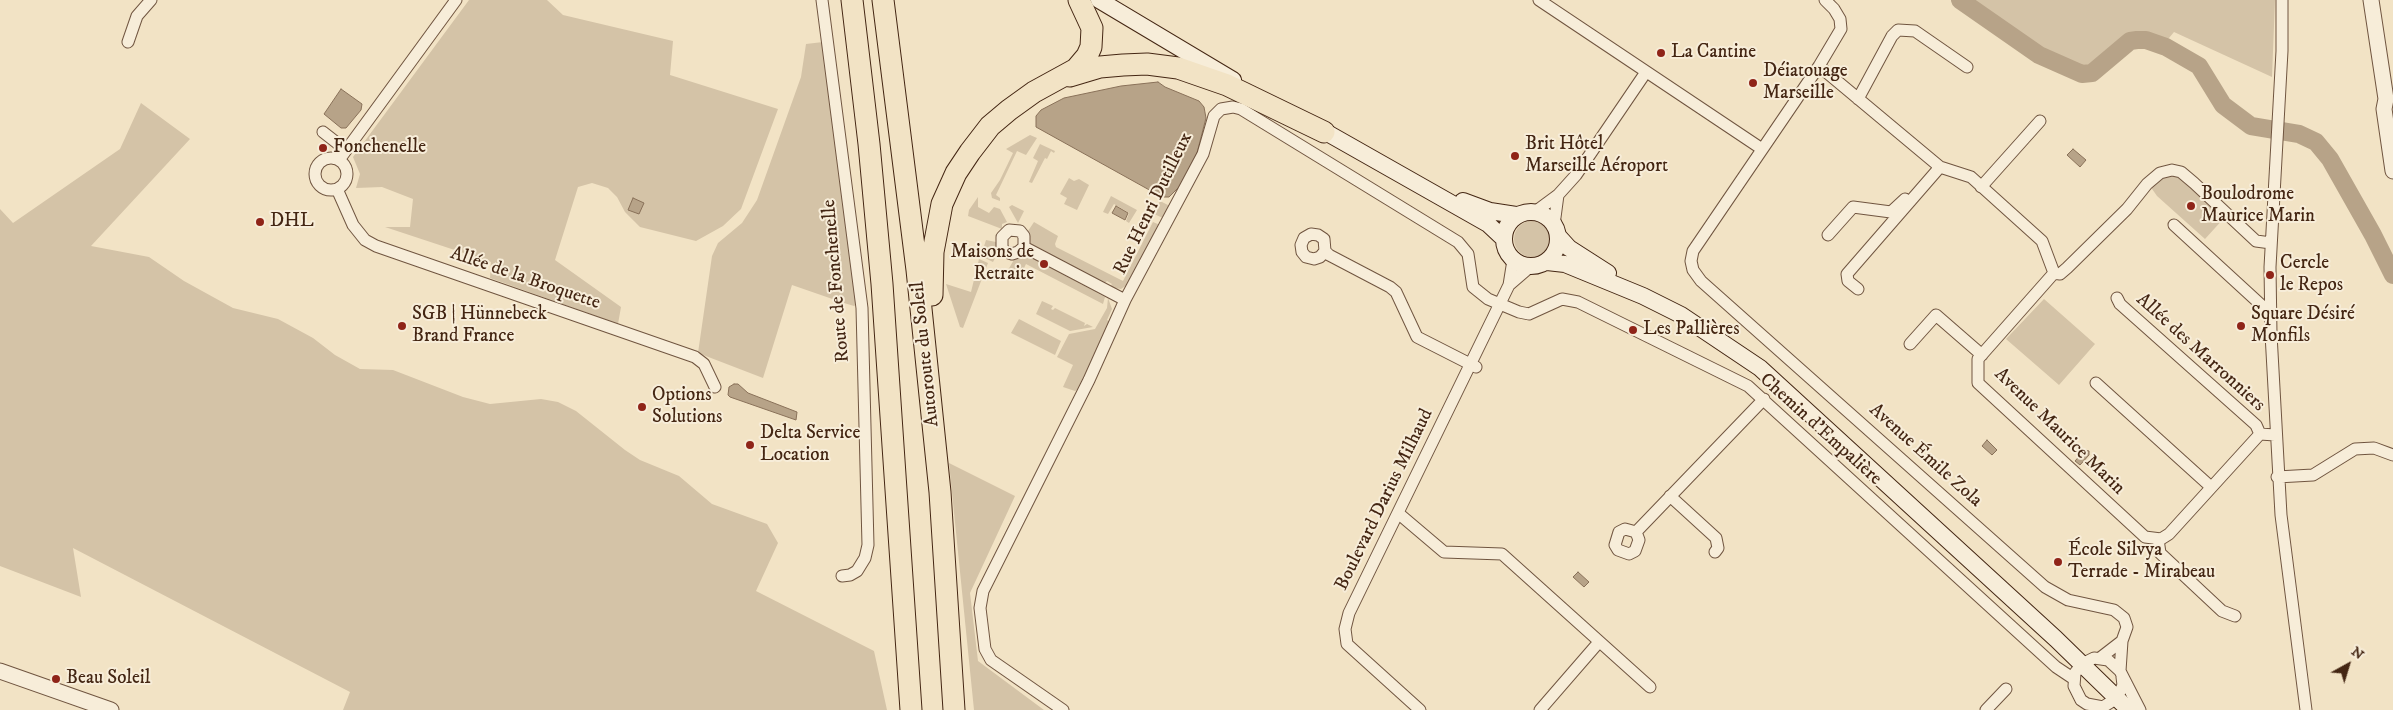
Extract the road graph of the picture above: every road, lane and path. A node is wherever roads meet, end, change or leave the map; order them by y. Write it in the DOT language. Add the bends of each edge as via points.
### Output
graph roads {
  1 [pos="151,0"];
  2 [pos="456,0"];
  3 [pos="822,0"];
  4 [pos="852,0"];
  5 [pos="885,0"];
  6 [pos="1105,0"];
  7 [pos="1539,0"];
  8 [pos="1825,0"];
  9 [pos="2282,0"];
  10 [pos="2372,0"];
  11 [pos="1082,1"];
  12 [pos="1120,11"];
  13 [pos="128,42"];
  14 [pos="1819,66"];
  15 [pos="1967,67"];
  16 [pos="1212,68"];
  17 [pos="1646,72"];
  18 [pos="1058,80"];
  19 [pos="1858,99"];
  20 [pos="2386,99"];
  21 [pos="2393,120"];
  22 [pos="2040,122"];
  23 [pos="323,132"];
  24 [pos="1324,132"];
  25 [pos="1762,149"];
  26 [pos="346,150"];
  27 [pos="339,160"];
  28 [pos="1938,165"];
  29 [pos="2393,171"];
  30 [pos="1412,179"];
  31 [pos="1981,187"];
  32 [pos="337,189"];
  33 [pos="1558,196"];
  34 [pos="1535,212"];
  35 [pos="1516,216"];
  36 [pos="2174,225"];
  37 [pos="1557,231"];
  38 [pos="1828,235"];
  39 [pos="1504,239"];
  40 [pos="2271,243"];
  41 [pos="1024,247"];
  42 [pos="1325,251"];
  43 [pos="1513,260"];
  44 [pos="1546,262"];
  45 [pos="1530,266"];
  46 [pos="2054,273"];
  47 [pos="1510,285"];
  48 [pos="1858,289"];
  49 [pos="1644,296"];
  50 [pos="2117,298"];
  51 [pos="1125,300"];
  52 [pos="1500,304"];
  53 [pos="2271,314"];
  54 [pos="1910,344"];
  55 [pos="1982,355"];
  56 [pos="1474,366"];
  57 [pos="2096,383"];
  58 [pos="715,387"];
  59 [pos="1764,399"];
  60 [pos="2260,434"];
  61 [pos="2275,435"];
  62 [pos="2393,455"];
  63 [pos="2278,477"];
  64 [pos="2211,487"];
  65 [pos="940,492"];
  66 [pos="1670,496"];
  67 [pos="1398,513"];
  68 [pos="1636,532"];
  69 [pos="2158,540"];
  70 [pos="1715,552"];
  71 [pos="842,576"];
  72 [pos="2235,616"];
  73 [pos="2122,640"];
  74 [pos="1599,642"];
  75 [pos="2100,658"];
  76 [pos="2082,664"];
  77 [pos="0,671"];
  78 [pos="2121,674"];
  79 [pos="2074,679"];
  80 [pos="1650,687"];
  81 [pos="2006,689"];
  82 [pos="2110,705"];
  83 [pos="2086,707"];
  84 [pos="111,710"];
  85 [pos="911,710"];
  86 [pos="954,710"];
  87 [pos="1063,710"];
  88 [pos="1420,710"];
  89 [pos="1540,710"];
  90 [pos="1986,710"];
  91 [pos="2129,710"];
  92 [pos="2140,710"];
  93 [pos="2306,710"];
  1 -- 13 [label="street" via="137,16"];
  2 -- 26 [label="street"];
  3 -- 71 [label="street, Route de Fonchenelle" via="862,308 868,545 865,558 856,571"];
  4 -- 85 [label="highway, Autoroute du Soleil" via="882,284"];
  5 -- 65 [label="highway, Autoroute du Soleil" via="918,270"];
  6 -- 12 [label="main road"];
  7 -- 17 [label="street"];
  8 -- 14 [label="street" via="1840,19 1841,29"];
  9 -- 40 [label="street"];
  10 -- 20 [label="street"];
  11 -- 12 [label="main road"];
  11 -- 16 [label="main road"];
  11 -- 18 [label="highway" via="1092,28 1091,47 1082,64"];
  12 -- 16 [label="main road"];
  14 -- 19 [label="street"];
  14 -- 25 [label="street"];
  15 -- 19 [label="street" via="1914,31 1898,30"];
  16 -- 24 [label="main road"];
  17 -- 25 [label="street"];
  17 -- 33 [label="street" via="1576,175"];
  18 -- 24 [label="highway" via="1115,66 1147,64 1178,68 1227,85"];
  18 -- 65 [label="highway" via="1034,92 990,126 956,173 942,204 932,270"];
  19 -- 28 [label="street"];
  20 -- 21 [label="street" via="2391,106"];
  20 -- 29 [label="street" via="2384,109"];
  22 -- 31 [label="street"];
  23 -- 26 [label="street"];
  24 -- 30 [label="main road"];
  25 -- 73 [label="street, Avenue Émile Zola" via="1693,251 1693,270 1701,281 2045,587 2068,600 2114,610 2124,618 2127,627"];
  26 -- 27 [label="street"];
  27 -- 32 [label="street" via="346,167 347,177"];
  27 -- 32 [label="street" via="324,160 316,172 321,186"];
  28 -- 31 [label="street" via="1971,177"];
  28 -- 38 [label="street" via="1891,212 1853,207"];
  28 -- 48 [label="street" via="1848,274 1848,281"];
  30 -- 35 [label="main road" via="1476,206"];
  30 -- 39 [label="main road" via="1488,224"];
  31 -- 46 [label="street" via="2042,241"];
  32 -- 58 [label="street, Allée de la Broquette" via="353,225 365,240 376,246 694,357 704,364"];
  33 -- 34 [label="street"];
  33 -- 37 [label="street"];
  34 -- 35 [label="main road"];
  34 -- 37 [label="main road" via="1544,214"];
  35 -- 39 [label="main road" via="1510,222"];
  36 -- 53 [label="street"];
  37 -- 44 [label="main road" via="1556,251"];
  37 -- 49 [label="main road" via="1569,248"];
  39 -- 43 [label="main road"];
  40 -- 46 [label="street, Avenue Maurice Marin" via="2256,241 2181,172 2172,170 2160,173 2147,184 2127,209 2067,268 2060,274"];
  40 -- 53 [label="street"];
  41 -- 51 [label="street"];
  42 -- 56 [label="street" via="1390,287 1400,298 1417,337"];
  43 -- 45 [label="main road"];
  43 -- 47 [label="street, Boulevard Darius Milhaud"];
  44 -- 45 [label="main road"];
  44 -- 49 [label="main road" via="1566,264"];
  45 -- 47 [label="street, Boulevard Darius Milhaud"];
  46 -- 55 [label="street, Avenue Maurice Marin"];
  47 -- 52 [label="street, Boulevard Darius Milhaud"];
  49 -- 76 [label="main road" via="1688,319 1760,368"];
  50 -- 60 [label="street, Allée des Marronniers" via="2256,425"];
  51 -- 52 [label="street, Rue Henri Dutilleux" via="1203,154 1214,116 1221,109 1233,107 1458,242 1468,254 1474,287"];
  51 -- 87 [label="street, Rue Henri Dutilleux" via="1089,380 984,585 980,608 985,649 991,660"];
  52 -- 56 [label="street, Boulevard Darius Milhaud"];
  52 -- 59 [label="street, Chemin d'Empalière" via="1529,314 1562,299 1578,302 1748,386"];
  53 -- 61 [label="street"];
  54 -- 55 [label="street" via="1936,315"];
  55 -- 69 [label="street, Avenue Maurice Marin" via="1978,359 1978,383 2145,537"];
  56 -- 67 [label="street, Boulevard Darius Milhaud"];
  57 -- 64 [label="street"];
  59 -- 66 [label="street"];
  59 -- 79 [label="street, Chemin d'Empalière" via="1850,481"];
  60 -- 61 [label="street"];
  60 -- 64 [label="street"];
  61 -- 63 [label="street"];
  62 -- 63 [label="street" via="2374,448 2355,449 2313,475"];
  63 -- 93 [label="street"];
  64 -- 69 [label="street" via="2169,534"];
  65 -- 86 [label="highway, Autoroute du Soleil"];
  66 -- 68 [label="street"];
  66 -- 70 [label="street" via="1716,538 1718,548"];
  67 -- 74 [label="street" via="1444,552 1502,554"];
  67 -- 88 [label="street, Boulevard Darius Milhaud" via="1349,613 1345,629 1348,644"];
  69 -- 72 [label="street" via="2160,553 2222,611"];
  73 -- 75 [label="street"];
  73 -- 78 [label="street, Avenue Émile Zola"];
  74 -- 80 [label="street"];
  74 -- 89 [label="street"];
  75 -- 76 [label="street"];
  75 -- 78 [label="street" via="2115,664"];
  76 -- 79 [label="street"];
  76 -- 82 [label="main road"];
  77 -- 84 [label="street"];
  78 -- 82 [label="street, Avenue Émile Zola" via="2123,685"];
  78 -- 92 [label="street"];
  79 -- 83 [label="street" via="2076,694"];
  81 -- 90 [label="street"];
  82 -- 83 [label="street"];
  82 -- 91 [label="main road"];
}
